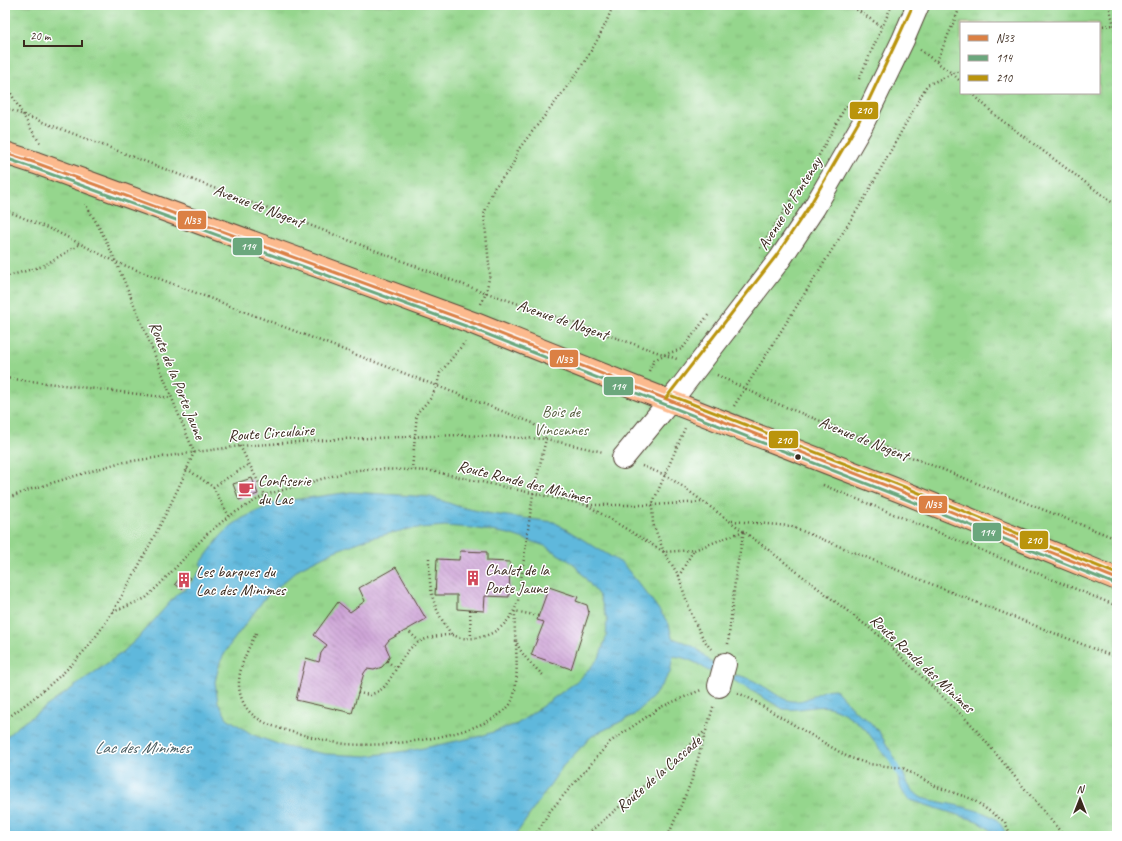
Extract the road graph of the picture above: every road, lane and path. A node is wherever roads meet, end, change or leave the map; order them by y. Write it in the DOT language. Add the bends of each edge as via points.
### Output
graph roads {
  1 [pos="613,5"];
  2 [pos="850,5"];
  3 [pos="892,5"];
  4 [pos="918,5"];
  5 [pos="961,5"];
  6 [pos="1109,5"];
  7 [pos="1115,24"];
  8 [pos="1100,26"];
  9 [pos="882,27"];
  10 [pos="1117,38"];
  11 [pos="903,40"];
  12 [pos="936,62"];
  13 [pos="960,70"];
  14 [pos="953,74"];
  15 [pos="858,81"];
  16 [pos="960,81"];
  17 [pos="5,83"];
  18 [pos="973,94"];
  19 [pos="849,101"];
  20 [pos="5,108"];
  21 [pos="22,114"];
  22 [pos="5,153"];
  23 [pos="815,161"];
  24 [pos="36,163"];
  25 [pos="808,174"];
  26 [pos="82,198"];
  27 [pos="1117,206"];
  28 [pos="5,210"];
  29 [pos="80,244"];
  30 [pos="757,253"];
  31 [pos="116,262"];
  32 [pos="5,277"];
  33 [pos="486,293"];
  34 [pos="710,313"];
  35 [pos="465,342"];
  36 [pos="666,354"];
  37 [pos="697,366"];
  38 [pos="649,371"];
  39 [pos="5,378"];
  40 [pos="436,386"];
  41 [pos="745,388"];
  42 [pos="171,398"];
  43 [pos="663,409"];
  44 [pos="685,428"];
  45 [pos="691,431"];
  46 [pos="415,437"];
  47 [pos="546,439"];
  48 [pos="240,446"];
  49 [pos="194,452"];
  50 [pos="623,458"];
  51 [pos="249,464"];
  52 [pos="188,469"];
  53 [pos="412,470"];
  54 [pos="665,475"];
  55 [pos="822,484"];
  56 [pos="213,487"];
  57 [pos="533,494"];
  58 [pos="265,495"];
  59 [pos="5,500"];
  60 [pos="703,502"];
  61 [pos="587,505"];
  62 [pos="652,505"];
  63 [pos="229,516"];
  64 [pos="731,521"];
  65 [pos="744,531"];
  66 [pos="1117,538"];
  67 [pos="694,550"];
  68 [pos="664,552"];
  69 [pos="429,558"];
  70 [pos="679,576"];
  71 [pos="1117,579"];
  72 [pos="1117,606"];
  73 [pos="470,610"];
  74 [pos="515,611"];
  75 [pos="113,612"];
  76 [pos="538,616"];
  77 [pos="407,630"];
  78 [pos="256,633"];
  79 [pos="452,635"];
  80 [pos="471,638"];
  81 [pos="516,639"];
  82 [pos="419,641"];
  83 [pos="1117,658"];
  84 [pos="387,661"];
  85 [pos="396,668"];
  86 [pos="543,675"];
  87 [pos="722,677"];
  88 [pos="358,693"];
  89 [pos="5,720"];
  90 [pos="705,731"];
  91 [pos="535,836"];
  92 [pos="585,836"];
  93 [pos="668,836"];
  94 [pos="1011,836"];
  95 [pos="1064,836"];
  1 -- 33 [label="path" via="589,55 518,150 512,167 494,188 484,214 490,274"];
  2 -- 9 [label="path"];
  3 -- 9 [label="path"];
  4 -- 11 [label="street, Avenue de Fontenay"];
  5 -- 12 [label="path"];
  6 -- 7 [label="path"];
  7 -- 8 [label="path"];
  7 -- 10 [label="path"];
  9 -- 11 [label="path"];
  9 -- 15 [label="path"];
  11 -- 12 [label="path"];
  11 -- 37 [label="street, Avenue de Fontenay" via="862,125 814,208 780,259"];
  12 -- 14 [label="path"];
  13 -- 14 [label="path"];
  14 -- 16 [label="path"];
  14 -- 41 [label="path" via="927,85 864,199"];
  17 -- 21 [label="path"];
  18 -- 27 [label="path" via="996,116"];
  19 -- 23 [label="path, Avenue de Fontenay"];
  20 -- 21 [label="path, Avenue de Nogent"];
  21 -- 24 [label="path" via="42,146"];
  21 -- 33 [label="path, Avenue de Nogent"];
  22 -- 24 [label="main road"];
  24 -- 43 [label="main road" via="466,320"];
  25 -- 30 [label="path, Avenue de Fontenay"];
  26 -- 31 [label="path, Route de la Porte Jaune"];
  28 -- 29 [label="path"];
  29 -- 31 [label="path"];
  29 -- 32 [label="path" via="43,266"];
  31 -- 40 [label="path"];
  31 -- 42 [label="path, Route de la Porte Jaune"];
  33 -- 36 [label="path, Avenue de Nogent"];
  34 -- 36 [label="path" via="682,349"];
  35 -- 40 [label="path" via="440,373"];
  36 -- 37 [label="path, Avenue de Nogent"];
  36 -- 38 [label="path" via="654,360"];
  37 -- 41 [label="path, Avenue de Nogent"];
  37 -- 43 [label="street, Avenue de Fontenay"];
  39 -- 42 [label="path"];
  40 -- 46 [label="path" via="430,399 417,413"];
  40 -- 47 [label="path" via="534,423"];
  41 -- 66 [label="path, Avenue de Nogent" via="773,402"];
  42 -- 49 [label="path, Route de la Porte Jaune"];
  43 -- 44 [label="path"];
  43 -- 50 [label="street, Avenue de Fontenay"];
  43 -- 71 [label="main road" via="906,493"];
  44 -- 45 [label="path"];
  44 -- 54 [label="path"];
  46 -- 47 [label="path, Route Circulaire" via="461,435"];
  46 -- 48 [label="path, Route Circulaire"];
  46 -- 53 [label="path"];
  47 -- 50 [label="path, Route Ronde des Minimes"];
  47 -- 57 [label="path"];
  48 -- 49 [label="path, Route Circulaire"];
  48 -- 51 [label="path"];
  49 -- 52 [label="path, Route de la Porte Jaune"];
  49 -- 59 [label="path, Route Circulaire" via="118,463 32,489"];
  50 -- 54 [label="path, Route Ronde des Minimes"];
  51 -- 56 [label="path"];
  51 -- 58 [label="path"];
  52 -- 56 [label="path"];
  52 -- 75 [label="path, Route de la Porte Jaune"];
  53 -- 57 [label="path, Route Ronde des Minimes" via="431,471"];
  53 -- 58 [label="path, Route Ronde des Minimes" via="350,471"];
  54 -- 60 [label="path, Route Ronde des Minimes"];
  54 -- 62 [label="path"];
  55 -- 72 [label="path"];
  56 -- 63 [label="path"];
  57 -- 61 [label="path, Route Ronde des Minimes"];
  57 -- 74 [label="path"];
  58 -- 63 [label="path, Route Ronde des Minimes"];
  60 -- 62 [label="path"];
  60 -- 64 [label="path, Route Ronde des Minimes"];
  61 -- 62 [label="path"];
  61 -- 68 [label="path, Route Ronde des Minimes"];
  62 -- 68 [label="path" via="653,524"];
  63 -- 75 [label="path, Route Ronde des Minimes" via="207,534 146,598"];
  64 -- 65 [label="path, Route Ronde des Minimes"];
  64 -- 83 [label="path" via="790,526"];
  65 -- 67 [label="path"];
  65 -- 87 [label="path, Route de la Cascade"];
  65 -- 95 [label="path, Route Ronde des Minimes" via="880,637 950,703 972,725"];
  67 -- 68 [label="path"];
  67 -- 70 [label="path"];
  68 -- 70 [label="path"];
  69 -- 79 [label="path" via="432,595 443,622"];
  70 -- 87 [label="path" via="694,619"];
  73 -- 80 [label="path"];
  74 -- 76 [label="path"];
  74 -- 80 [label="path" via="509,620 492,634"];
  74 -- 81 [label="path"];
  75 -- 89 [label="path, Route de la Porte Jaune" via="86,650 56,681"];
  77 -- 82 [label="path"];
  78 -- 81 [label="path" via="238,678 242,701 248,711 279,728 346,744 403,743 453,733 482,725 498,717 509,706 514,695"];
  79 -- 80 [label="path"];
  79 -- 82 [label="path"];
  81 -- 86 [label="path" via="522,652"];
  82 -- 85 [label="path"];
  84 -- 85 [label="path"];
  85 -- 88 [label="path" via="378,692 370,695"];
  87 -- 90 [label="path, Route de la Cascade"];
  87 -- 91 [label="path" via="661,707 610,742 550,811"];
  87 -- 94 [label="path" via="747,697 848,757 869,764 903,768 936,787 972,799 1005,822"];
  90 -- 92 [label="path, Route de la Cascade"];
  90 -- 93 [label="path" via="691,782"];
}
